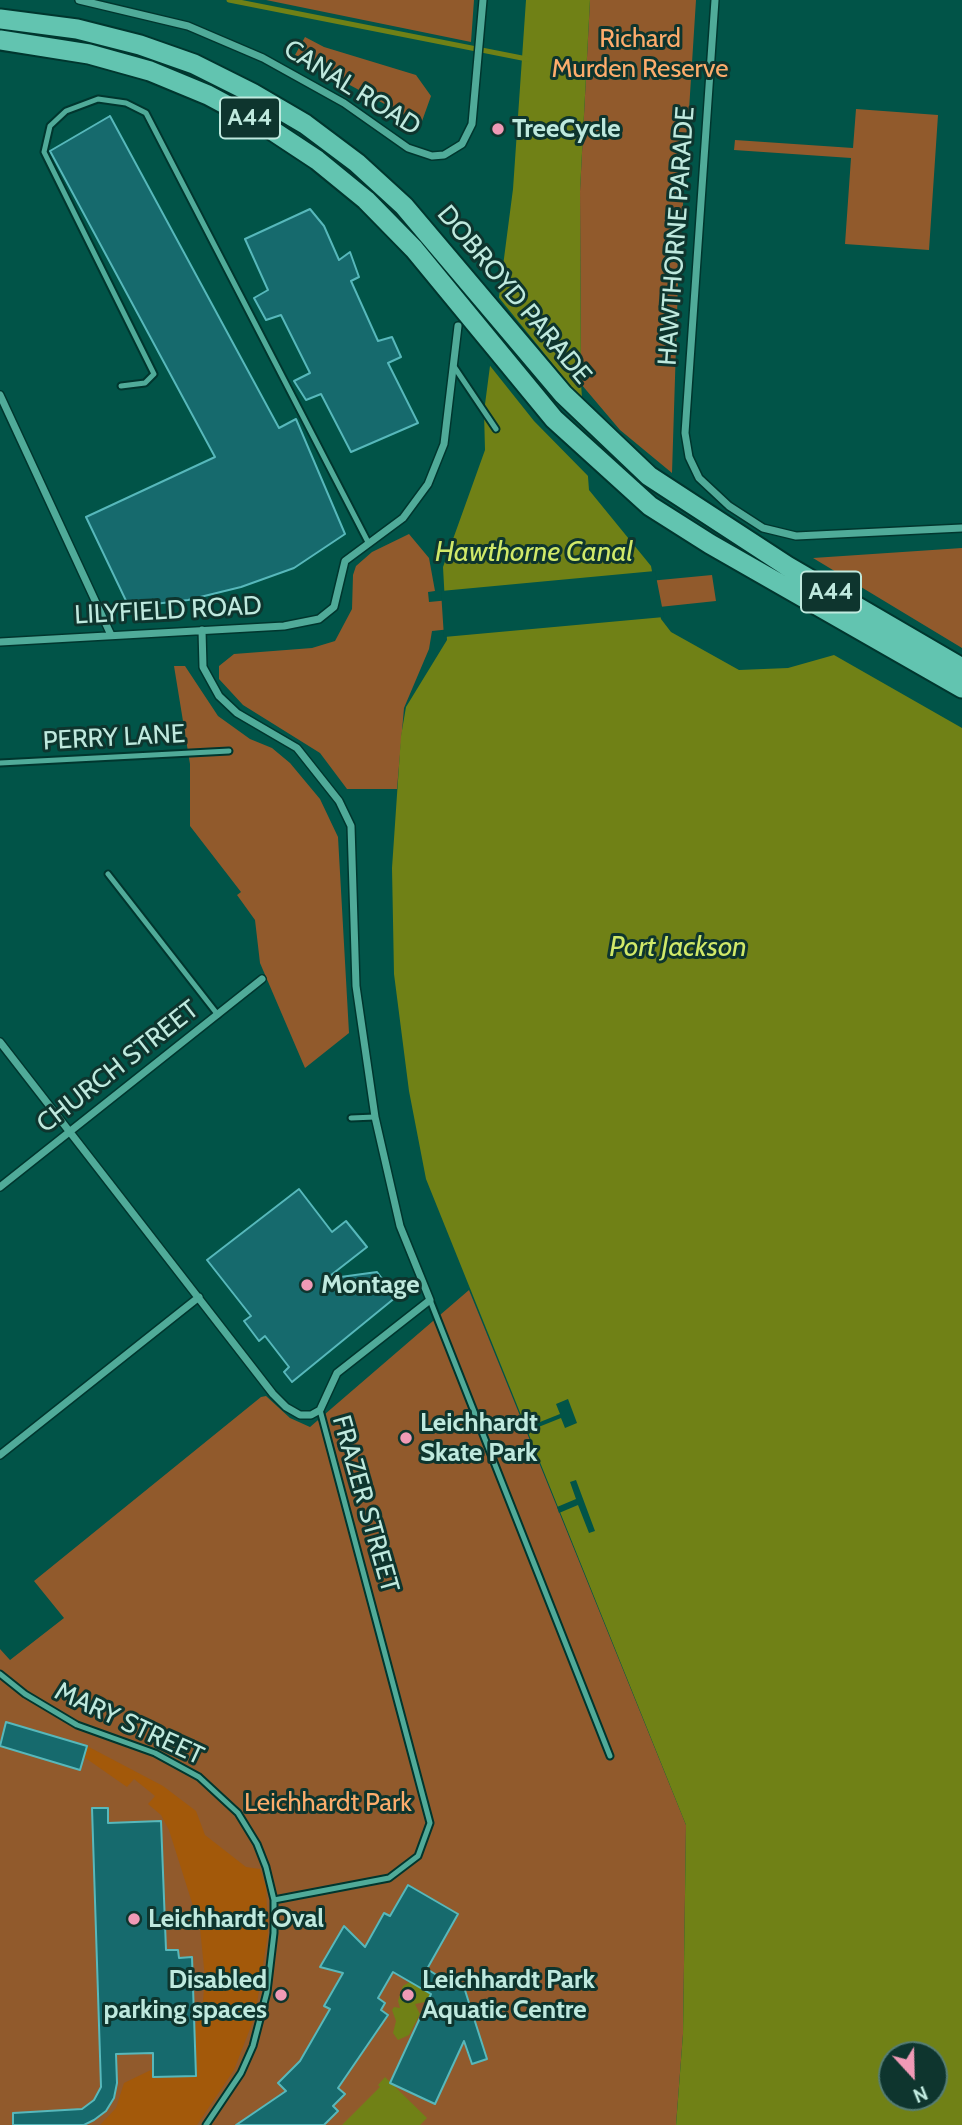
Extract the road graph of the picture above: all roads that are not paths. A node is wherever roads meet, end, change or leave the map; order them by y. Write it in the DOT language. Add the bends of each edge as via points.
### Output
graph roads {
  1 [pos="79,0"];
  2 [pos="483,0"];
  3 [pos="715,0"];
  4 [pos="0,19"];
  5 [pos="0,40"];
  6 [pos="458,326"];
  7 [pos="455,368"];
  8 [pos="121,386"];
  9 [pos="0,395"];
  10 [pos="496,429"];
  11 [pos="962,528"];
  12 [pos="368,542"];
  13 [pos="202,630"];
  14 [pos="111,635"];
  15 [pos="0,642"];
  16 [pos="962,668"];
  17 [pos="962,688"];
  18 [pos="229,751"];
  19 [pos="0,763"];
  20 [pos="108,874"];
  21 [pos="262,979"];
  22 [pos="218,1015"];
  23 [pos="0,1042"];
  24 [pos="375,1116"];
  25 [pos="351,1118"];
  26 [pos="71,1132"];
  27 [pos="0,1187"];
  28 [pos="199,1297"];
  29 [pos="430,1300"];
  30 [pos="320,1410"];
  31 [pos="0,1455"];
  32 [pos="0,1674"];
  33 [pos="611,1756"];
  34 [pos="274,1900"];
  35 [pos="206,2125"];
  1 -- 2 [label="street, CANAL ROAD" via="188,26 262,58 344,103 408,148 432,156 444,155 462,144 472,124"];
  3 -- 11 [label="street, HAWTHORNE PARADE" via="685,433 689,457 699,478 729,506 763,528 796,536"];
  4 -- 16 [label="highway, DOBROYD PARADE / A44" via="77,29 140,45 194,64 305,124 404,206 563,394 649,476 787,566"];
  5 -- 17 [label="highway, DOBROYD PARADE / A44" via="89,54 150,71 208,95 317,160 414,249 554,419 650,506"];
  6 -- 7 [label="street"];
  7 -- 10 [label="lane"];
  7 -- 12 [label="street" via="444,444 428,484 403,518"];
  8 -- 12 [label="lane" via="145,383 154,373 44,152 50,126 66,111 98,99 126,103 145,113"];
  9 -- 14 [label="street"];
  12 -- 13 [label="street, LILYFIELD ROAD" via="345,561 334,607 318,619"];
  13 -- 14 [label="street, LILYFIELD ROAD"];
  13 -- 24 [label="street" via="203,667 219,696 237,713 297,748 339,801 351,827 356,986"];
  14 -- 15 [label="street, LILYFIELD ROAD"];
  18 -- 19 [label="lane, PERRY LANE"];
  20 -- 22 [label="lane"];
  21 -- 22 [label="street, CHURCH STREET"];
  22 -- 26 [label="street, CHURCH STREET"];
  23 -- 26 [label="street, FRAZER STREET"];
  24 -- 25 [label="lane"];
  24 -- 29 [label="street" via="400,1226"];
  26 -- 27 [label="street, CHURCH STREET"];
  26 -- 28 [label="street, FRAZER STREET"];
  28 -- 30 [label="street, FRAZER STREET" via="286,1406 300,1415"];
  28 -- 31 [label="street"];
  29 -- 30 [label="street" via="337,1373"];
  29 -- 33 [label="lane"];
  30 -- 34 [label="lane, FRAZER STREET" via="430,1823 418,1856 389,1878"];
  32 -- 34 [label="lane, MARY STREET" via="25,1695 78,1725 155,1753 214,1789 249,1830 266,1867"];
  34 -- 35 [label="lane, MARY STREET" via="272,1960 262,2018 240,2073"];
}
